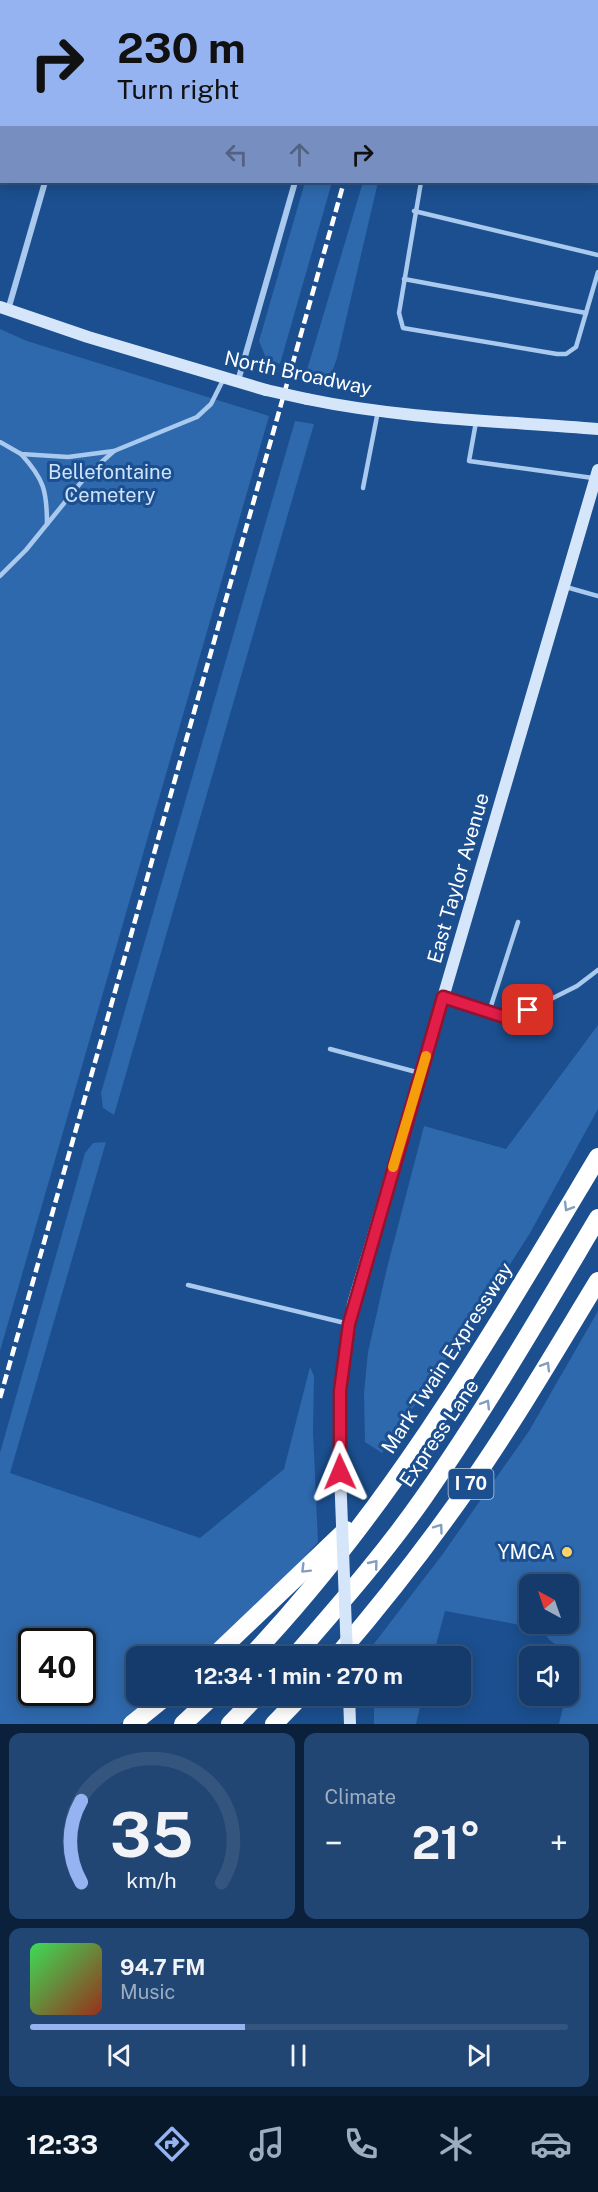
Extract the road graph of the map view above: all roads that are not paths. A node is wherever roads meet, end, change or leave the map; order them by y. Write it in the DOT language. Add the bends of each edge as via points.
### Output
graph roads {
  1 [pos="45,183"];
  2 [pos="295,183"];
  3 [pos="421,183"];
  4 [pos="414,211"];
  5 [pos="598,255"];
  6 [pos="598,272"];
  7 [pos="404,279"];
  8 [pos="4,308"];
  9 [pos="586,313"];
  10 [pos="224,377"];
  11 [pos="238,382"];
  12 [pos="378,410"];
  13 [pos="477,419"];
  14 [pos="598,429"];
  15 [pos="0,442"];
  16 [pos="114,451"];
  17 [pos="21,454"];
  18 [pos="597,474"];
  19 [pos="363,488"];
  20 [pos="47,526"];
  21 [pos="0,576"];
  22 [pos="564,586"];
  23 [pos="598,596"];
  24 [pos="518,922"];
  25 [pos="598,970"];
  26 [pos="443,997"];
  27 [pos="489,1012"];
  28 [pos="330,1049"];
  29 [pos="421,1074"];
  30 [pos="598,1157"];
  31 [pos="598,1218"];
  32 [pos="598,1281"];
  33 [pos="189,1285"];
  34 [pos="349,1324"];
  35 [pos="392,1485"];
  36 [pos="224,1646"];
  37 [pos="260,1646"];
  38 [pos="304,1646"];
  39 [pos="345,1646"];
  40 [pos="347,1646"];
  41 [pos="154,1706"];
  42 [pos="202,1706"];
  43 [pos="247,1706"];
  44 [pos="291,1706"];
  45 [pos="349,1706"];
  46 [pos="350,1722"];
  47 [pos="132,1724"];
  48 [pos="183,1724"];
  49 [pos="230,1724"];
  50 [pos="274,1724"];
  1 -- 8 [label="street"];
  2 -- 11 [label="street"];
  3 -- 4 [label="lane"];
  4 -- 5 [label="lane"];
  4 -- 7 [label="lane"];
  6 -- 9 [label="lane"];
  7 -- 9 [label="lane"];
  7 -- 9 [label="lane" via="399,313 403,328 566,354 576,347"];
  8 -- 10 [label="street, North Broadway"];
  10 -- 11 [label="street, North Broadway"];
  10 -- 16 [label="lane" via="211,404 197,417"];
  11 -- 12 [label="street, North Broadway, bridge"];
  12 -- 13 [label="street, North Broadway"];
  12 -- 19 [label="lane"];
  13 -- 14 [label="street, North Broadway"];
  13 -- 18 [label="lane" via="469,461"];
  15 -- 17 [label="lane"];
  16 -- 17 [label="lane" via="68,457"];
  16 -- 20 [label="lane" via="87,475"];
  17 -- 20 [label="lane" via="36,471 47,498"];
  18 -- 22 [label="street, East Taylor Avenue"];
  20 -- 21 [label="lane"];
  22 -- 23 [label="lane"];
  22 -- 26 [label="street, East Taylor Avenue"];
  24 -- 27 [label="lane"];
  25 -- 27 [label="lane" via="577,986 511,1019"];
  26 -- 27 [label="lane"];
  26 -- 29 [label="street, East Taylor Avenue"];
  28 -- 29 [label="lane"];
  29 -- 34 [label="street, East Taylor Avenue"];
  30 -- 35 [label="highway, Mark Twain Expressway, one-way" via="452,1398"];
  38 -- 31 [label="highway, Express Lane, one-way" via="378,1559 423,1498 502,1379"];
  39 -- 32 [label="highway, I 70, one-way" via="470,1485"];
  33 -- 34 [label="lane"];
  34 -- 40 [label="street, East Taylor Avenue, bridge" via="340,1391"];
  35 -- 36 [label="highway, one-way"];
  35 -- 37 [label="highway, Mark Twain Expressway"];
  41 -- 47 [label="highway"];
  42 -- 48 [label="highway"];
  43 -- 49 [label="highway"];
  44 -- 50 [label="highway"];
  45 -- 46 [label="street"];
}
